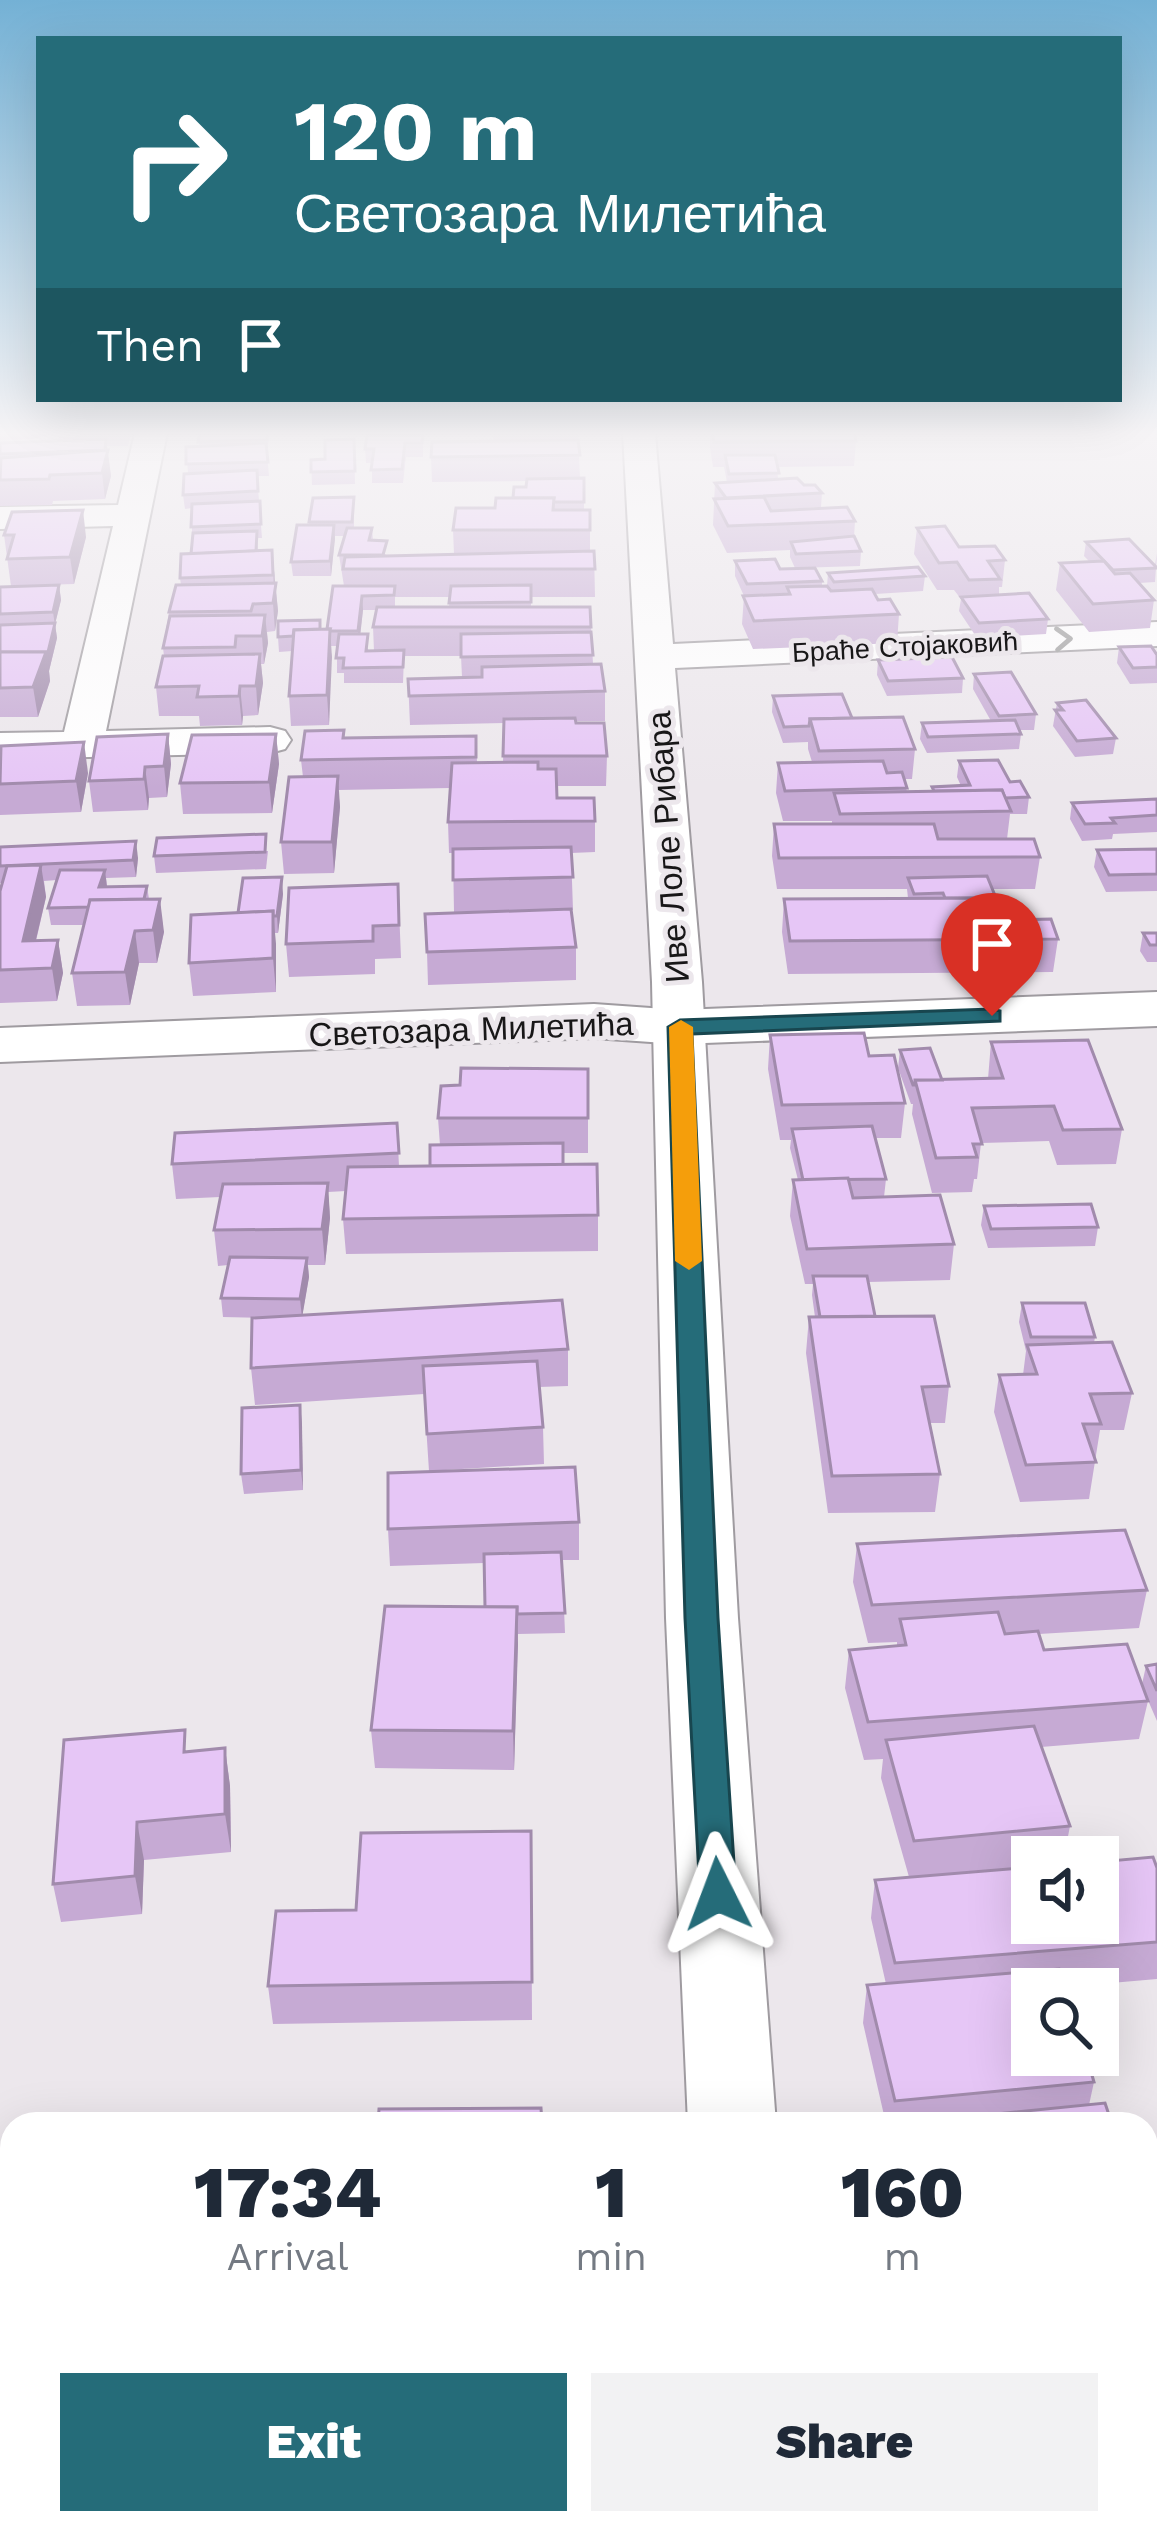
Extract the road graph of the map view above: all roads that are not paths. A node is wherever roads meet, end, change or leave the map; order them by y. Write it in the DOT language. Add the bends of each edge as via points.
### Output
graph roads {
  1 [pos="124,551"];
  2 [pos="646,551"];
  3 [pos="1157,634"];
  4 [pos="652,657"];
  5 [pos="275,740"];
  6 [pos="82,744"];
  7 [pos="0,746"];
  8 [pos="1157,1010"];
  9 [pos="680,1027"];
  10 [pos="0,1045"];
  11 [pos="730,2112"];
  1 -- 6 [label="street"];
  2 -- 4 [label="street, Иве Лоле Рибара"];
  4 -- 3 [label="street, Браће Стојаковић, one-way"];
  4 -- 9 [label="street, Иве Лоле Рибара"];
  5 -- 6 [label="street"];
  6 -- 7 [label="street"];
  8 -- 9 [label="main road, Светозара Милетића"];
  9 -- 10 [label="main road, Светозара Милетића" via="594,1021"];
  9 -- 11 [label="street, Иве Лоле Рибара" via="701,1618"];
}
